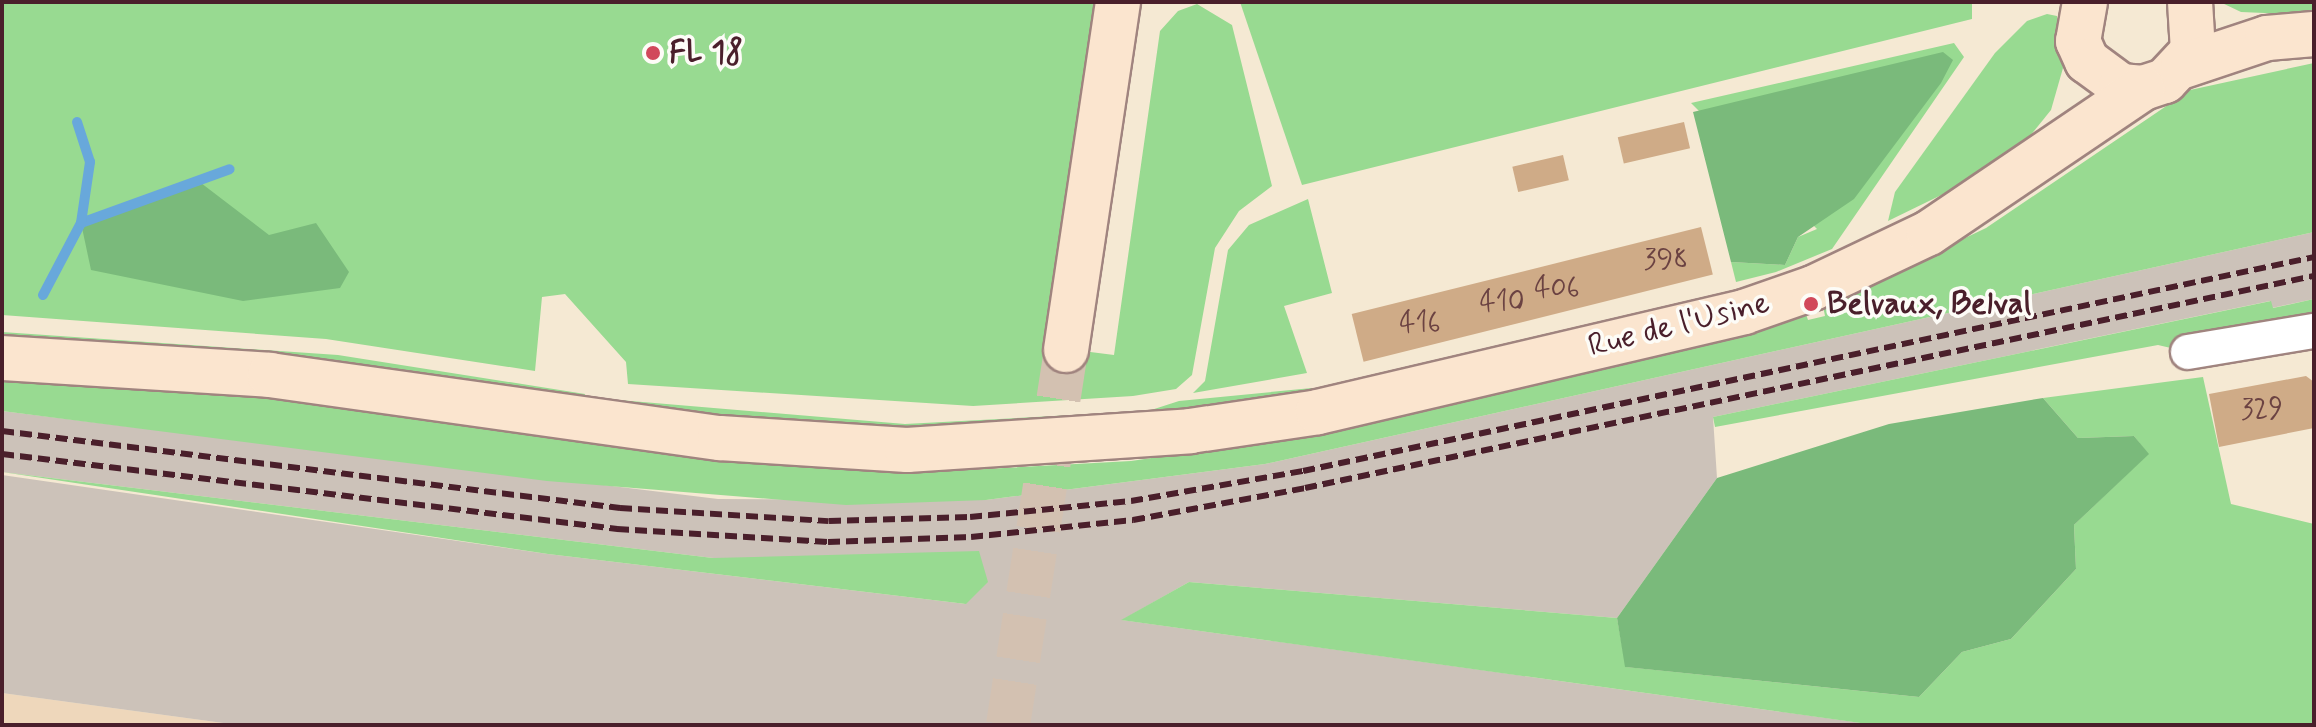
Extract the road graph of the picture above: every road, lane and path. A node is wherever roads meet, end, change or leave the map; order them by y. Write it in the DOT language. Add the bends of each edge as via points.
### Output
graph roads {
  1 [pos="1118,2"];
  2 [pos="2193,9"];
  3 [pos="2077,16"];
  4 [pos="2314,34"];
  5 [pos="2267,38"];
  6 [pos="2183,66"];
  7 [pos="2143,88"];
  8 [pos="2053,145"];
  9 [pos="2314,331"];
  10 [pos="1066,350"];
  11 [pos="2188,352"];
  12 [pos="2,358"];
  1 -- 10 [label="main road"];
  2 -- 5 [label="main road"];
  2 -- 6 [label="main road"];
  3 -- 7 [label="main road" via="2102,77"];
  3 -- 8 [label="main road"];
  4 -- 5 [label="main road"];
  5 -- 6 [label="main road"];
  6 -- 7 [label="main road, Rue de l'Usine"];
  7 -- 8 [label="main road, Rue de l'Usine"];
  8 -- 12 [label="main road, Rue de l'Usine" via="1929,233 1813,288 1744,312 1318,412 1070,444 907,450 720,438 270,375"];
  9 -- 11 [label="street"];
}
